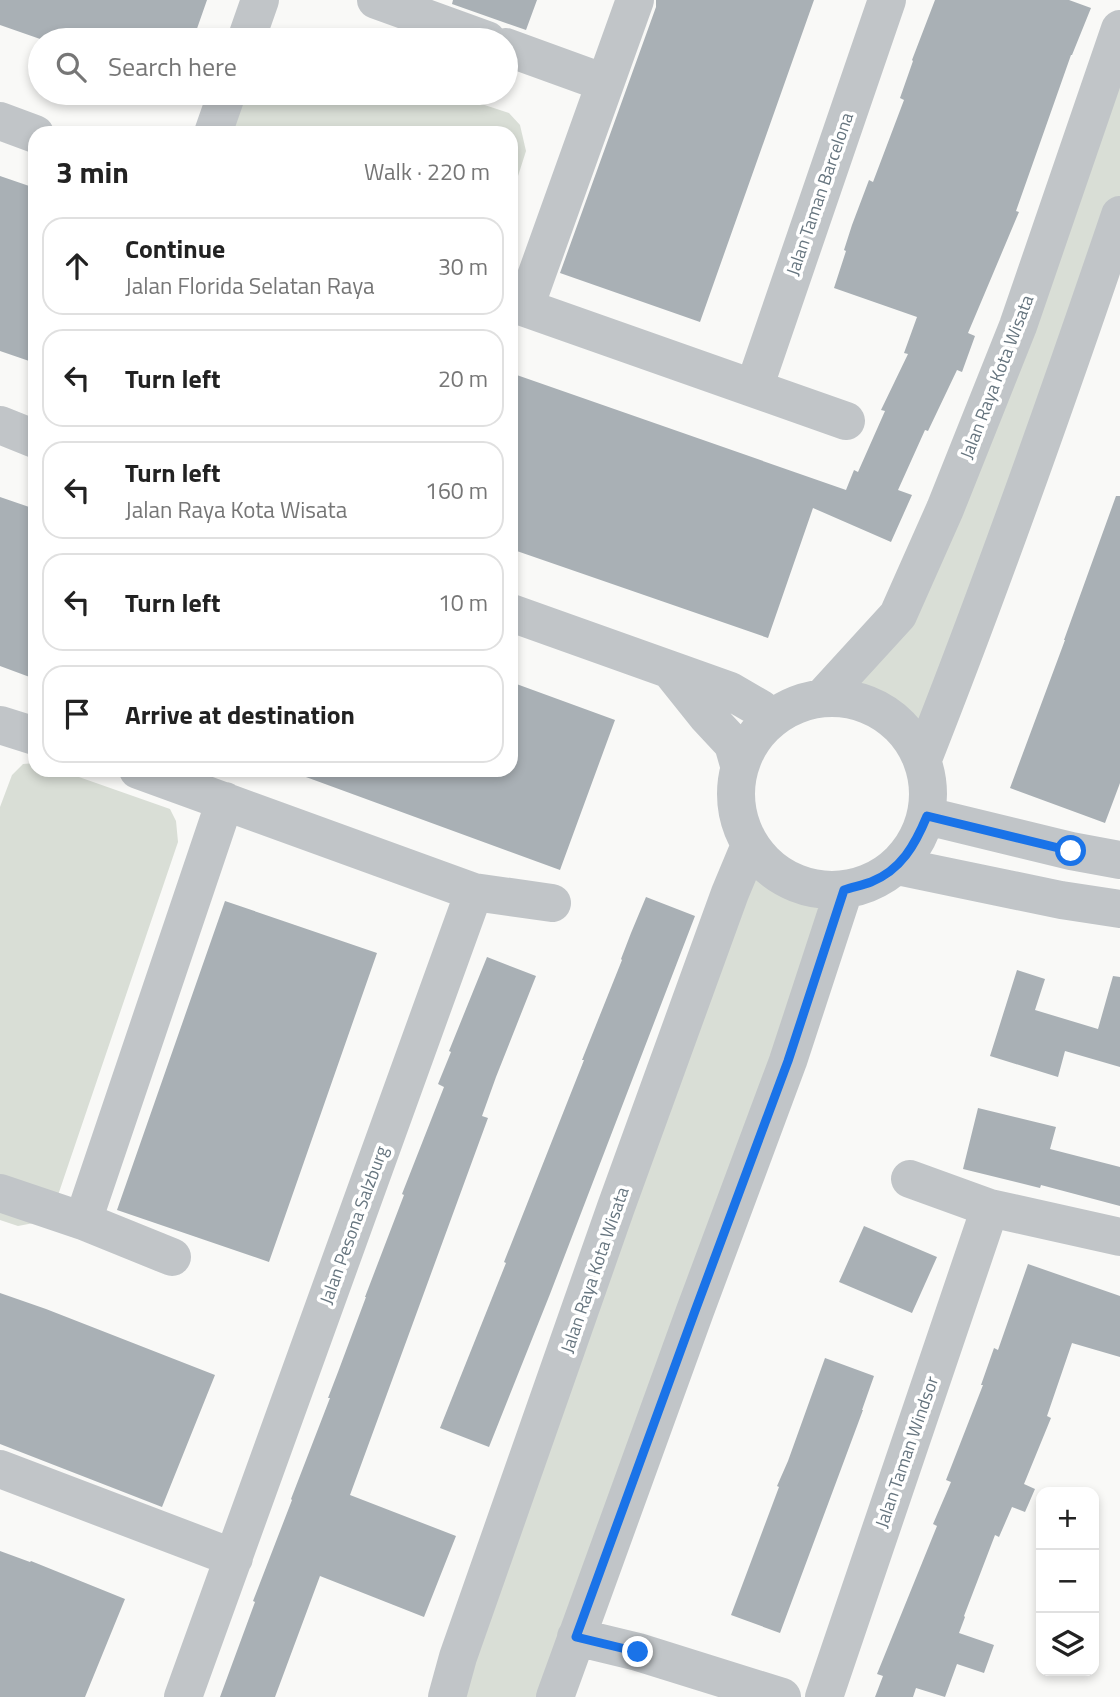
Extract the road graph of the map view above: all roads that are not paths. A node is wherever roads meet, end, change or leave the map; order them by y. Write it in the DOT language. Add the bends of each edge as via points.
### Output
graph roads {
  1 [pos="260,0"];
  2 [pos="376,0"];
  3 [pos="635,0"];
  4 [pos="887,0"];
  5 [pos="250,28"];
  6 [pos="454,28"];
  7 [pos="1120,29"];
  8 [pos="518,51"];
  9 [pos="605,83"];
  10 [pos="223,105"];
  11 [pos="0,121"];
  12 [pos="215,126"];
  13 [pos="28,131"];
  14 [pos="1120,215"];
  15 [pos="518,305"];
  16 [pos="754,388"];
  17 [pos="846,421"];
  18 [pos="0,425"];
  19 [pos="28,436"];
  20 [pos="518,616"];
  21 [pos="670,670"];
  22 [pos="823,697"];
  23 [pos="770,719"];
  24 [pos="923,759"];
  25 [pos="739,765"];
  26 [pos="158,777"];
  27 [pos="225,801"];
  28 [pos="927,816"];
  29 [pos="750,845"];
  30 [pos="1120,860"];
  31 [pos="897,866"];
  32 [pos="844,890"];
  33 [pos="474,892"];
  34 [pos="552,903"];
  35 [pos="1120,909"];
  36 [pos="911,1179"];
  37 [pos="0,1194"];
  38 [pos="990,1208"];
  39 [pos="83,1221"];
  40 [pos="1120,1237"];
  41 [pos="172,1257"];
  42 [pos="0,1469"];
  43 [pos="234,1558"];
  44 [pos="576,1637"];
  45 [pos="183,1697"];
  46 [pos="447,1697"];
  47 [pos="555,1697"];
  48 [pos="782,1697"];
  49 [pos="824,1697"];
  1 -- 5 [label="street"];
  2 -- 6 [label="street"];
  3 -- 9 [label="street"];
  4 -- 16 [label="street, Jalan Taman Barcelona"];
  7 -- 22 [label="street, Jalan Raya Kota Wisata" via="1017,326 940,521 898,615"];
  8 -- 9 [label="street"];
  9 -- 15 [label="street"];
  10 -- 12 [label="street"];
  11 -- 13 [label="street"];
  14 -- 24 [label="street" via="977,621"];
  15 -- 16 [label="street"];
  16 -- 17 [label="street"];
  18 -- 19 [label="street"];
  20 -- 21 [label="street"];
  21 -- 23 [label="street" via="730,691"];
  21 -- 25 [label="street" via="733,744"];
  22 -- 23 [label="street"];
  22 -- 24 [label="street" via="855,700 883,712 907,732"];
  23 -- 25 [label="street" via="751,740"];
  24 -- 28 [label="street" via="929,787"];
  25 -- 29 [label="street" via="735,792 738,820"];
  26 -- 27 [label="street"];
  27 -- 33 [label="street"];
  27 -- 39 [label="street"];
  28 -- 30 [label="street"];
  28 -- 31 [label="street" via="915,843"];
  29 -- 32 [label="street" via="768,866 790,881 816,889"];
  29 -- 46 [label="street, Jalan Raya Kota Wisata" via="612,1220"];
  31 -- 32 [label="street" via="872,882"];
  31 -- 35 [label="street"];
  32 -- 44 [label="street" via="788,1061"];
  33 -- 34 [label="street"];
  33 -- 43 [label="street, Jalan Pesona Salzburg"];
  36 -- 38 [label="street"];
  37 -- 39 [label="street"];
  38 -- 40 [label="street"];
  38 -- 49 [label="street, Jalan Taman Windsor"];
  39 -- 41 [label="street"];
  42 -- 43 [label="street"];
  43 -- 45 [label="street, Jalan Pesona Salzburg"];
  44 -- 47 [label="street"];
  44 -- 48 [label="street"];
}
